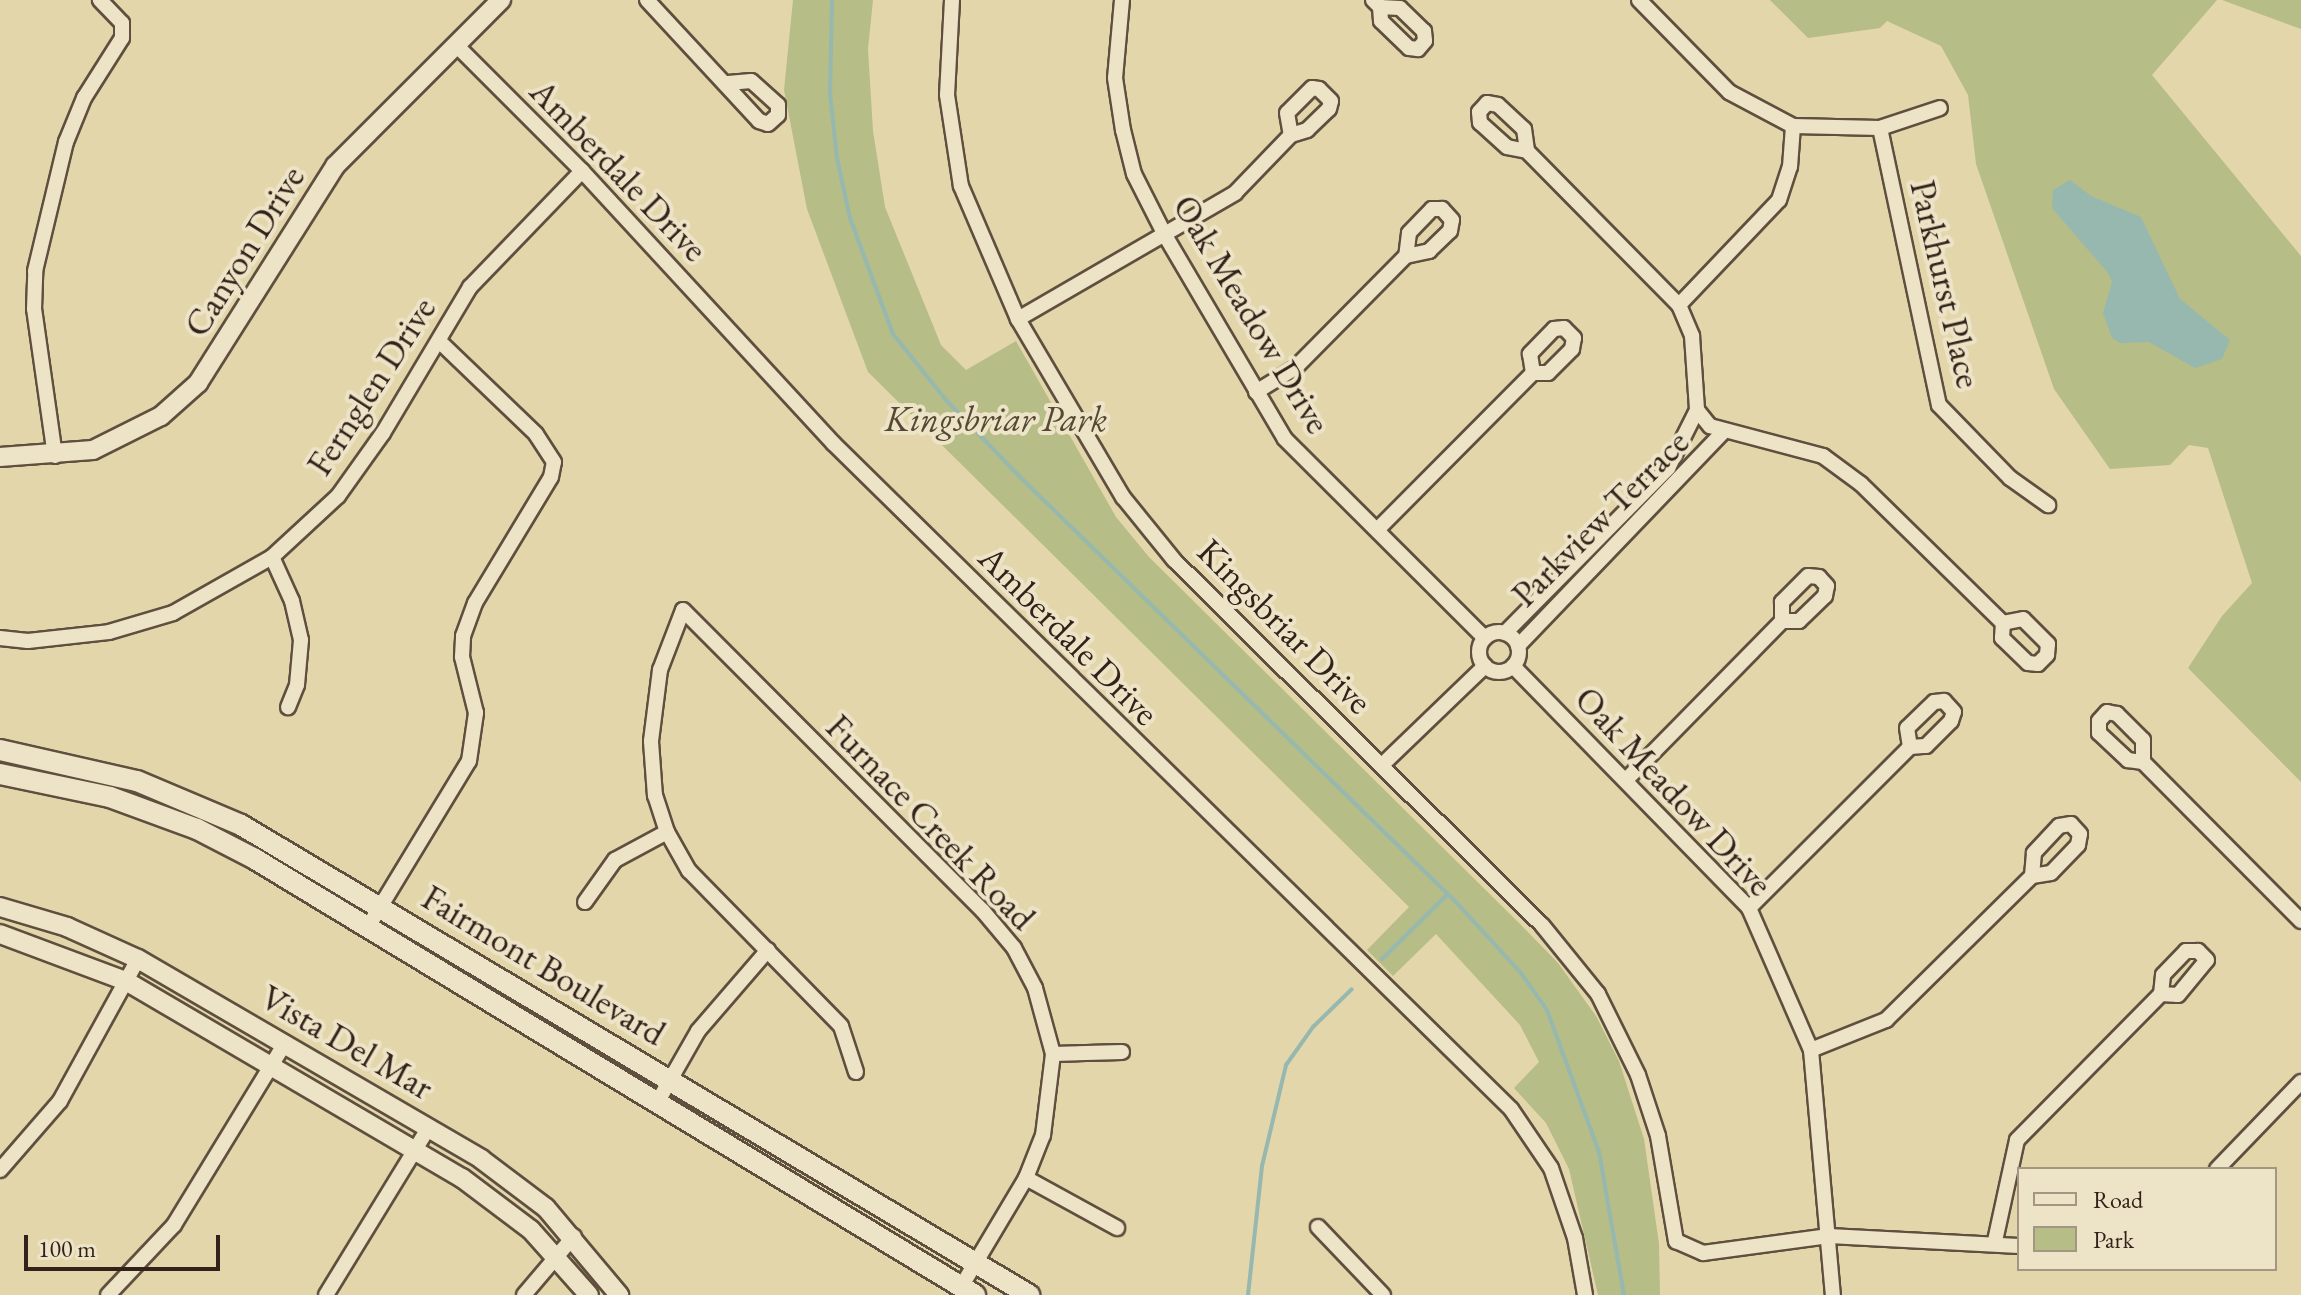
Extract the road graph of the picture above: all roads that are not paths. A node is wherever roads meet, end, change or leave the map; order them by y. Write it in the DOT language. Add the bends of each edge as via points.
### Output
graph roads {
  1 [pos="100,0"];
  2 [pos="501,0"];
  3 [pos="647,0"];
  4 [pos="952,0"];
  5 [pos="1122,0"];
  6 [pos="1639,0"];
  7 [pos="456,45"];
  8 [pos="728,83"];
  9 [pos="1940,108"];
  10 [pos="1793,126"];
  11 [pos="1880,128"];
  12 [pos="1291,135"];
  13 [pos="1527,151"];
  14 [pos="582,171"];
  15 [pos="1166,237"];
  16 [pos="1406,256"];
  17 [pos="1679,305"];
  18 [pos="1018,319"];
  19 [pos="439,341"];
  20 [pos="1533,373"];
  21 [pos="1256,392"];
  22 [pos="1697,410"];
  23 [pos="1724,431"];
  24 [pos="55,456"];
  25 [pos="0,457"];
  26 [pos="1641,496"];
  27 [pos="2048,505"];
  28 [pos="1652,508"];
  29 [pos="1378,529"];
  30 [pos="272,557"];
  31 [pos="1572,565"];
  32 [pos="1585,577"];
  33 [pos="1782,621"];
  34 [pos="2003,623"];
  35 [pos="1505,633"];
  36 [pos="0,638"];
  37 [pos="1485,638"];
  38 [pos="1518,646"];
  39 [pos="1485,666"];
  40 [pos="1513,666"];
  41 [pos="288,707"];
  42 [pos="1910,747"];
  43 [pos="0,750"];
  44 [pos="2143,762"];
  45 [pos="1382,765"];
  46 [pos="0,774"];
  47 [pos="1626,780"];
  48 [pos="667,832"];
  49 [pos="2032,876"];
  50 [pos="585,902"];
  51 [pos="0,907"];
  52 [pos="381,907"];
  53 [pos="1749,908"];
  54 [pos="2301,921"];
  55 [pos="368,927"];
  56 [pos="0,934"];
  57 [pos="768,950"];
  58 [pos="138,959"];
  59 [pos="126,981"];
  60 [pos="2161,994"];
  61 [pos="285,1043"];
  62 [pos="1811,1050"];
  63 [pos="1122,1052"];
  64 [pos="1053,1054"];
  65 [pos="273,1065"];
  66 [pos="856,1072"];
  67 [pos="669,1079"];
  68 [pos="2301,1082"];
  69 [pos="657,1103"];
  70 [pos="429,1127"];
  71 [pos="416,1150"];
  72 [pos="2219,1167"];
  73 [pos="0,1170"];
  74 [pos="1026,1178"];
  75 [pos="1318,1227"];
  76 [pos="1117,1228"];
  77 [pos="574,1236"];
  78 [pos="1829,1236"];
  79 [pos="1995,1241"];
  80 [pos="2017,1246"];
  81 [pos="557,1255"];
  82 [pos="975,1264"];
  83 [pos="968,1291"];
  84 [pos="108,1295"];
  85 [pos="326,1295"];
  86 [pos="524,1295"];
  87 [pos="589,1295"];
  88 [pos="619,1295"];
  89 [pos="1029,1295"];
  90 [pos="1383,1295"];
  91 [pos="1585,1295"];
  92 [pos="1833,1295"];
  1 -- 24 [label="street" via="122,23 122,38 84,98 66,142 35,271 34,309"];
  2 -- 7 [label="street, Canyon Drive"];
  3 -- 8 [label="street"];
  4 -- 18 [label="street, Kingsbriar Drive" via="947,95 961,186"];
  5 -- 15 [label="street, Oak Meadow Drive" via="1115,78 1123,130 1134,174"];
  6 -- 10 [label="street" via="1729,92"];
  7 -- 14 [label="street, Amberdale Drive"];
  7 -- 24 [label="street, Canyon Drive" via="335,166 198,383 161,416 127,436 93,450"];
  9 -- 11 [label="street"];
  10 -- 11 [label="street"];
  10 -- 17 [label="street" via="1790,167 1779,200"];
  11 -- 27 [label="street, Parkhurst Place" via="1939,405 2010,478"];
  12 -- 15 [label="street" via="1235,193"];
  13 -- 17 [label="street"];
  14 -- 19 [label="street, Fernglen Drive" via="470,287"];
  14 -- 91 [label="street, Amberdale Drive" via="833,443 1511,1109 1551,1168 1575,1238"];
  15 -- 18 [label="street"];
  15 -- 21 [label="street, Oak Meadow Drive"];
  16 -- 21 [label="street" via="1295,368"];
  17 -- 22 [label="street" via="1692,336"];
  18 -- 45 [label="street, Kingsbriar Drive" via="1140,518 1208,595"];
  19 -- 30 [label="street, Fernglen Drive" via="338,496"];
  19 -- 52 [label="street" via="536,434 554,462 551,477 475,603 463,636 462,657 476,713 469,761"];
  20 -- 29 [label="street"];
  21 -- 29 [label="street, Oak Meadow Drive" via="1285,439"];
  22 -- 23 [label="street" via="1710,426"];
  22 -- 26 [label="street, Parkview Terrace" via="1681,451"];
  23 -- 28 [label="street, Parkview Terrace"];
  23 -- 34 [label="street" via="1823,456 1861,484"];
  24 -- 25 [label="street, Canyon Drive"];
  26 -- 28 [label="street"];
  26 -- 31 [label="street, Parkview Terrace"];
  28 -- 32 [label="street, Parkview Terrace"];
  29 -- 37 [label="street, Oak Meadow Drive"];
  30 -- 36 [label="street, Fernglen Drive" via="211,594 147,621 109,632 28,641"];
  30 -- 41 [label="street" via="292,601 301,640 297,685"];
  31 -- 32 [label="street"];
  31 -- 35 [label="street, Parkview Terrace"];
  32 -- 38 [label="street, Parkview Terrace"];
  33 -- 47 [label="street"];
  35 -- 37 [label="street"];
  35 -- 38 [label="street"];
  37 -- 39 [label="street" via="1479,652"];
  38 -- 40 [label="street"];
  39 -- 40 [label="street" via="1499,672"];
  39 -- 45 [label="street"];
  40 -- 47 [label="street, Oak Meadow Drive"];
  42 -- 53 [label="street"];
  43 -- 52 [label="main road, Fairmont Boulevard" via="137,781 187,799"];
  44 -- 54 [label="street"];
  45 -- 78 [label="street, Kingsbriar Drive" via="1542,925 1613,1017 1658,1136 1676,1241 1703,1253"];
  46 -- 55 [label="main road, Fairmont Boulevard" via="110,797 197,829"];
  47 -- 53 [label="street, Oak Meadow Drive"];
  48 -- 50 [label="street" via="615,860"];
  48 -- 57 [label="street" via="689,871"];
  48 -- 64 [label="street, Furnace Creek Road" via="655,796 651,741 660,670 683,610 991,920 1014,948 1035,988"];
  49 -- 62 [label="street" via="1886,1020"];
  51 -- 58 [label="street, Vista Del Mar" via="67,927"];
  52 -- 55 [label="street"];
  52 -- 67 [label="main road, Fairmont Boulevard"];
  53 -- 62 [label="street, Oak Meadow Drive"];
  55 -- 69 [label="main road, Fairmont Boulevard"];
  56 -- 59 [label="street, Vista Del Mar"];
  57 -- 66 [label="street" via="841,1026"];
  57 -- 67 [label="street" via="698,1031"];
  58 -- 59 [label="street"];
  58 -- 61 [label="street, Vista Del Mar"];
  59 -- 65 [label="street, Vista Del Mar"];
  59 -- 73 [label="street" via="60,1101"];
  60 -- 79 [label="street" via="2017,1140"];
  61 -- 65 [label="street"];
  61 -- 70 [label="street, Vista Del Mar"];
  62 -- 78 [label="street, Oak Meadow Drive"];
  63 -- 64 [label="street"];
  64 -- 74 [label="street, Furnace Creek Road" via="1043,1135"];
  65 -- 71 [label="street, Vista Del Mar"];
  65 -- 84 [label="street" via="174,1225"];
  67 -- 69 [label="street"];
  67 -- 82 [label="main road, Fairmont Boulevard"];
  68 -- 72 [label="street"];
  69 -- 83 [label="main road, Fairmont Boulevard"];
  70 -- 71 [label="street"];
  70 -- 77 [label="street, Vista Del Mar" via="513,1181"];
  71 -- 81 [label="street, Vista Del Mar" via="503,1206"];
  71 -- 85 [label="street"];
  74 -- 76 [label="street"];
  74 -- 82 [label="street, Furnace Creek Road"];
  75 -- 90 [label="street"];
  77 -- 81 [label="street"];
  77 -- 88 [label="street, Vista Del Mar"];
  78 -- 79 [label="street"];
  78 -- 92 [label="street, Oak Meadow Drive"];
  79 -- 80 [label="street"];
  81 -- 86 [label="street"];
  81 -- 87 [label="street, Vista Del Mar"];
  82 -- 83 [label="street, Furnace Creek Road"];
  82 -- 89 [label="main road, Fairmont Boulevard"];
}
